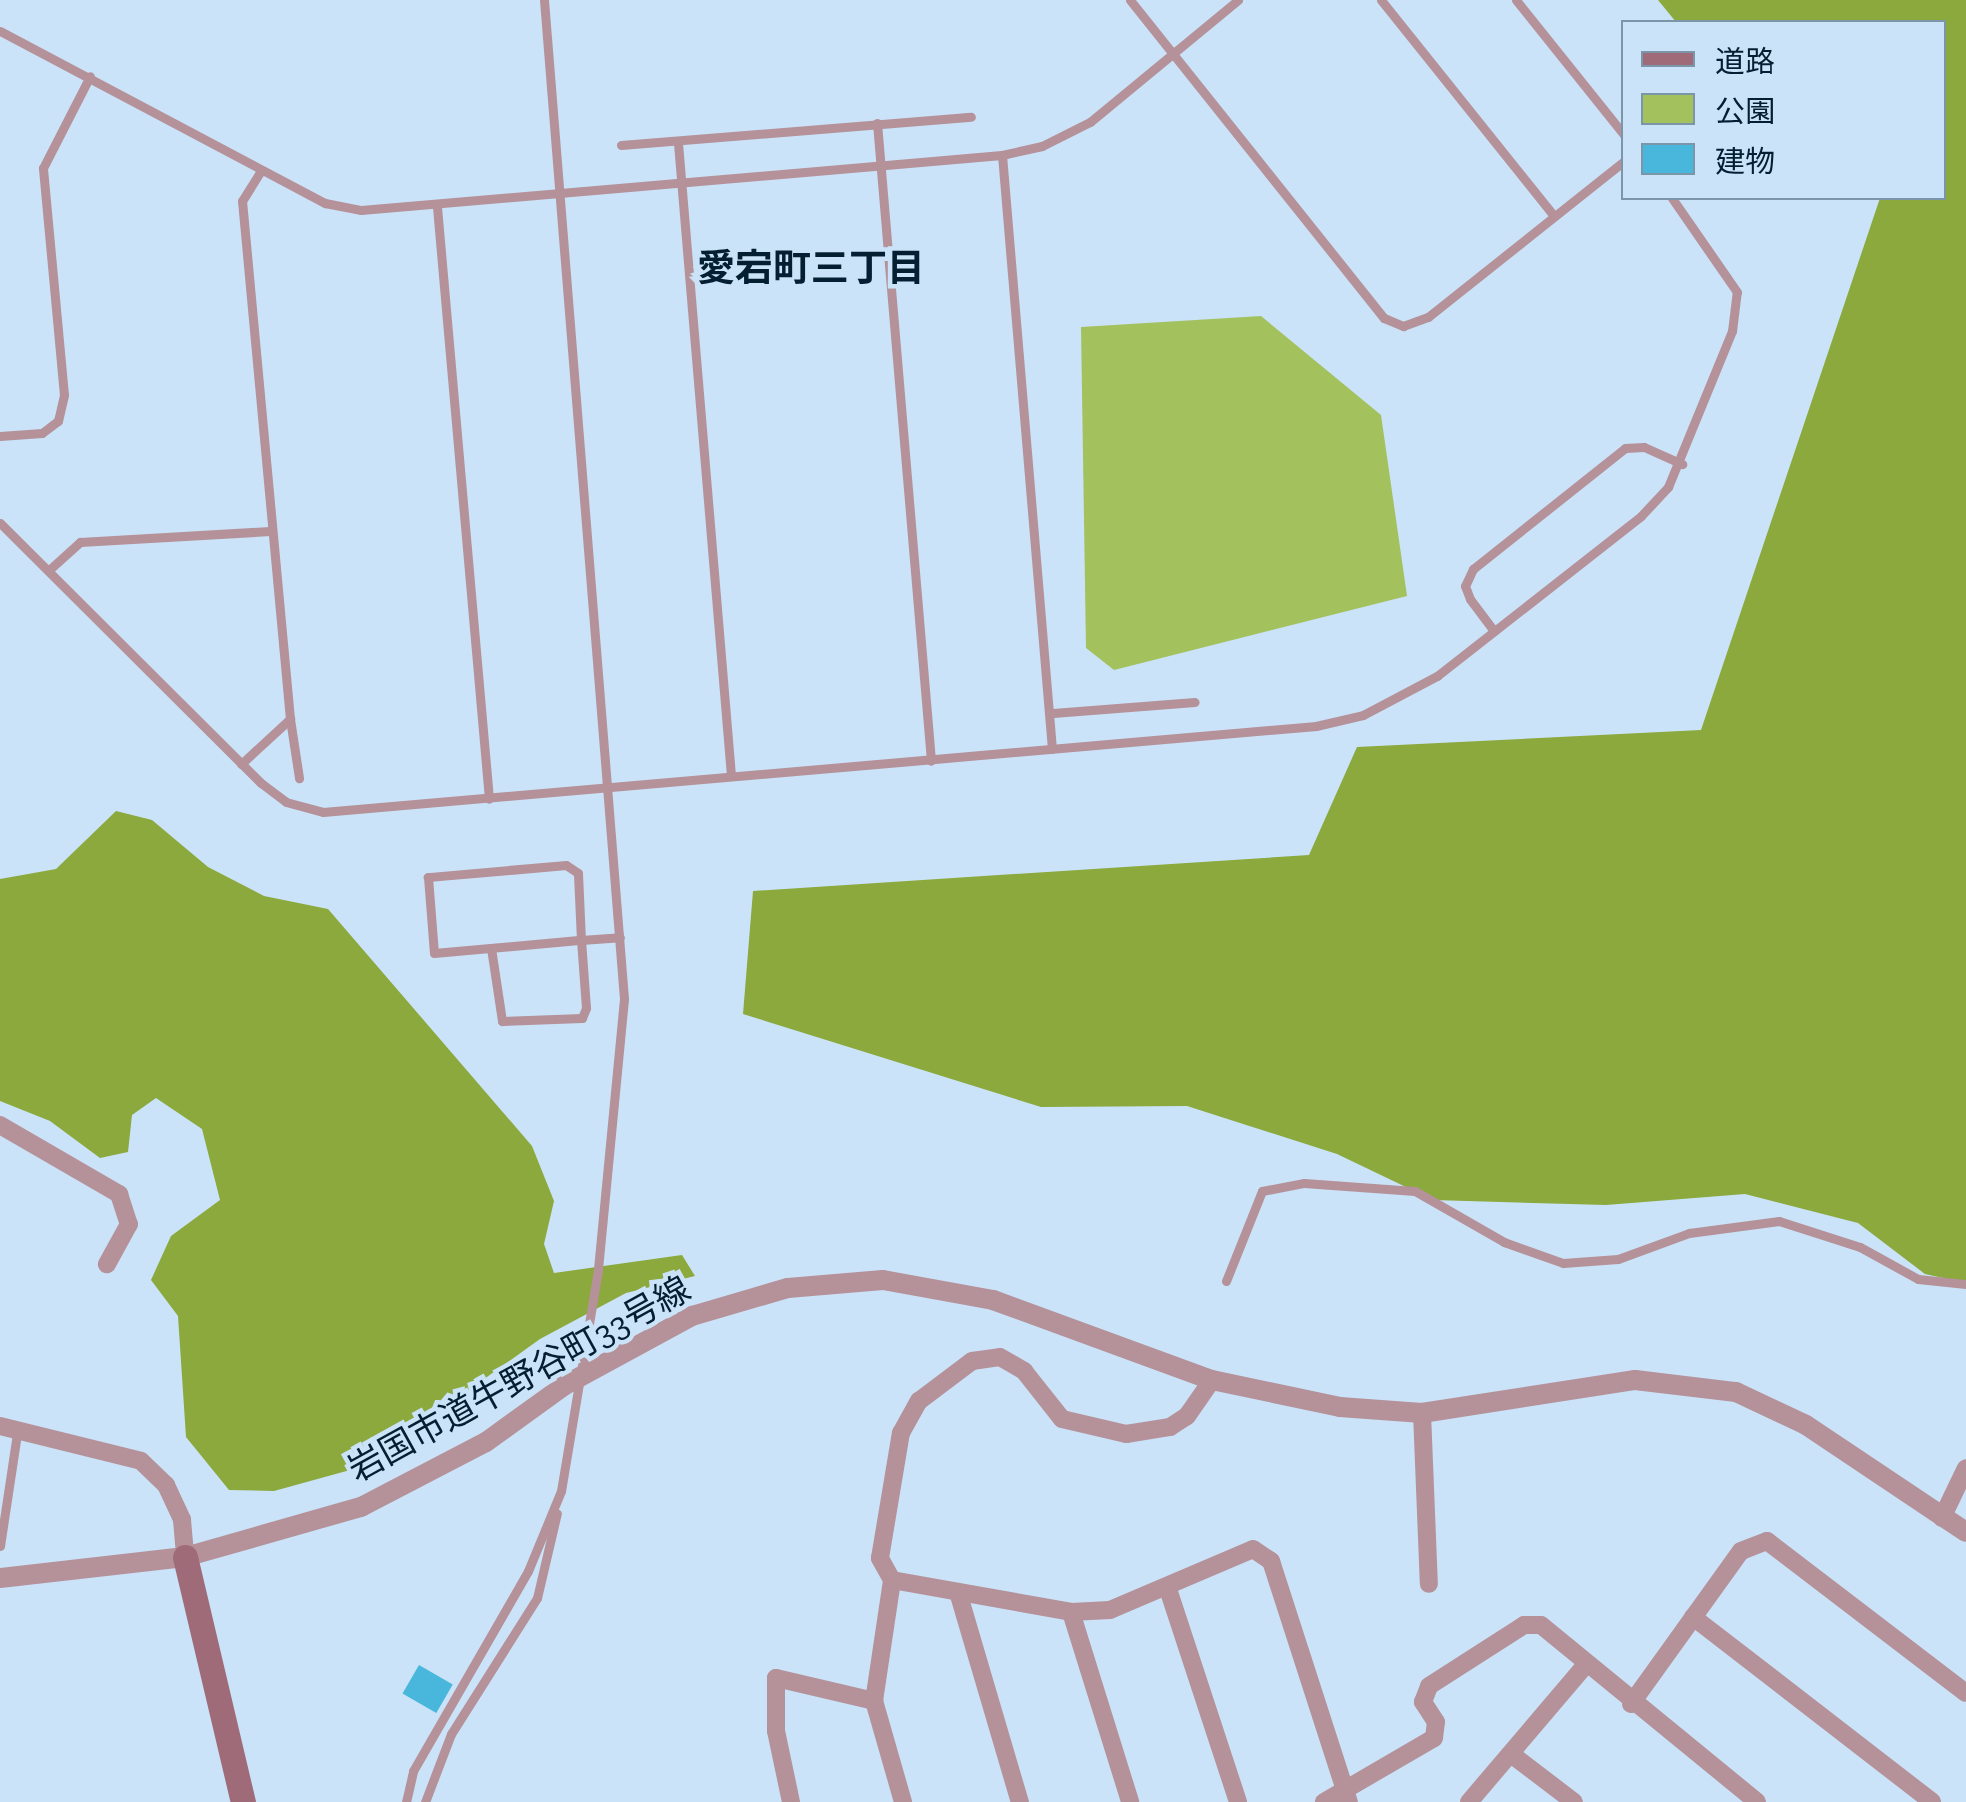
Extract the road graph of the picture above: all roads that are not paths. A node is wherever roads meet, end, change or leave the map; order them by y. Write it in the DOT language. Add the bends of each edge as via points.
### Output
graph roads {
  1 [pos="544,0"];
  2 [pos="1130,0"];
  3 [pos="1238,0"];
  4 [pos="1381,0"];
  5 [pos="1516,0"];
  6 [pos="0,31"];
  7 [pos="1172,53"];
  8 [pos="90,76"];
  9 [pos="971,116"];
  10 [pos="877,124"];
  11 [pos="1621,131"];
  12 [pos="678,143"];
  13 [pos="621,145"];
  14 [pos="1002,155"];
  15 [pos="1621,163"];
  16 [pos="882,166"];
  17 [pos="262,171"];
  18 [pos="680,182"];
  19 [pos="563,195"];
  20 [pos="1673,200"];
  21 [pos="437,207"];
  22 [pos="1553,215"];
  23 [pos="0,436"];
  24 [pos="1682,464"];
  25 [pos="0,523"];
  26 [pos="270,531"];
  27 [pos="48,570"];
  28 [pos="1494,631"];
  29 [pos="1195,702"];
  30 [pos="1053,713"];
  31 [pos="290,719"];
  32 [pos="1052,749"];
  33 [pos="930,761"];
  34 [pos="240,764"];
  35 [pos="730,776"];
  36 [pos="299,778"];
  37 [pos="610,787"];
  38 [pos="489,798"];
  39 [pos="620,937"];
  40 [pos="581,940"];
  41 [pos="492,948"];
  42 [pos="0,1124"];
  43 [pos="107,1264"];
  44 [pos="1226,1281"];
  45 [pos="1966,1284"];
  46 [pos="1212,1380"];
  47 [pos="1422,1413"];
  48 [pos="9,1430"];
  49 [pos="1966,1468"];
  50 [pos="561,1490"];
  51 [pos="1942,1518"];
  52 [pos="2,1527"];
  53 [pos="1966,1532"];
  54 [pos="0,1546"];
  55 [pos="185,1557"];
  56 [pos="0,1578"];
  57 [pos="892,1580"];
  58 [pos="1430,1584"];
  59 [pos="1168,1588"];
  60 [pos="958,1592"];
  61 [pos="1071,1612"];
  62 [pos="1693,1617"];
  63 [pos="1584,1667"];
  64 [pos="1966,1693"];
  65 [pos="874,1702"];
  66 [pos="1631,1704"];
  67 [pos="1511,1754"];
  68 [pos="1347,1796"];
  69 [pos="243,1802"];
  70 [pos="406,1802"];
  71 [pos="425,1802"];
  72 [pos="792,1802"];
  73 [pos="903,1802"];
  74 [pos="1020,1802"];
  75 [pos="1130,1802"];
  76 [pos="1238,1802"];
  77 [pos="1324,1802"];
  78 [pos="1470,1802"];
  79 [pos="1574,1802"];
  80 [pos="1757,1802"];
  81 [pos="1932,1802"];
  1 -- 19 [label="lane"];
  2 -- 7 [label="lane"];
  3 -- 7 [label="lane"];
  4 -- 22 [label="lane"];
  5 -- 11 [label="lane"];
  6 -- 8 [label="lane"];
  7 -- 14 [label="lane" via="1090,122 1042,146"];
  7 -- 22 [label="lane" via="1384,318 1404,326 1428,317"];
  8 -- 17 [label="lane"];
  8 -- 23 [label="lane" via="43,168 64,395 58,421 42,433"];
  9 -- 10 [label="lane"];
  10 -- 12 [label="lane"];
  10 -- 16 [label="lane"];
  12 -- 13 [label="lane"];
  12 -- 18 [label="lane"];
  14 -- 16 [label="lane"];
  14 -- 30 [label="lane"];
  15 -- 22 [label="lane"];
  16 -- 18 [label="lane"];
  16 -- 33 [label="lane"];
  17 -- 21 [label="lane" via="325,203 361,210"];
  17 -- 26 [label="lane" via="242,202"];
  18 -- 19 [label="lane"];
  18 -- 35 [label="lane"];
  19 -- 21 [label="lane"];
  19 -- 37 [label="lane"];
  20 -- 24 [label="lane" via="1736,292 1732,331"];
  21 -- 38 [label="lane"];
  24 -- 28 [label="lane" via="1641,516"];
  24 -- 28 [label="lane" via="1644,447 1625,448 1472,570 1465,586"];
  25 -- 27 [label="lane"];
  26 -- 27 [label="lane" via="80,542"];
  26 -- 31 [label="lane"];
  27 -- 34 [label="lane"];
  28 -- 32 [label="lane" via="1437,676 1364,715 1316,726"];
  29 -- 30 [label="lane"];
  30 -- 32 [label="lane"];
  31 -- 34 [label="lane"];
  31 -- 36 [label="lane"];
  32 -- 33 [label="lane"];
  33 -- 35 [label="lane"];
  34 -- 38 [label="lane" via="286,802 324,812"];
  35 -- 37 [label="lane"];
  37 -- 38 [label="lane"];
  37 -- 39 [label="lane"];
  39 -- 40 [label="lane"];
  39 -- 50 [label="lane, bridge" via="616,1130"];
  40 -- 41 [label="lane"];
  40 -- 41 [label="lane" via="582,1018 508,1025 497,1011"];
  40 -- 41 [label="lane" via="578,874 566,865 428,877 434,954"];
  42 -- 43 [label="street" via="118,1194 129,1224"];
  44 -- 45 [label="lane" via="1262,1191 1304,1184 1415,1192 1504,1242 1563,1262 1618,1259 1690,1233 1779,1221 1860,1247 1918,1279"];
  46 -- 47 [label="street, 岩国市道牛野谷町33号線" via="1340,1407"];
  46 -- 55 [label="street, 岩国市道牛野谷町33号線" via="994,1300 928,1285 883,1280 788,1288 740,1298 654,1334 486,1442 361,1507"];
  46 -- 57 [label="street" via="1187,1416 1170,1427 1126,1434 1062,1418 1014,1364 972,1361 918,1401 900,1433 880,1558"];
  47 -- 51 [label="street, 岩国市道牛野谷町33号線" via="1636,1380 1736,1392 1806,1425"];
  47 -- 58 [label="street"];
  48 -- 52 [label="lane"];
  48 -- 55 [label="street" via="141,1461 166,1485 182,1520"];
  49 -- 51 [label="street"];
  50 -- 70 [label="lane" via="528,1571 413,1771"];
  50 -- 71 [label="lane" via="537,1598 451,1734"];
  51 -- 53 [label="street, 岩国市道牛野谷町33号線"];
  52 -- 54 [label="lane"];
  55 -- 56 [label="street, 岩国市道牛野谷町33号線"];
  55 -- 69 [label="main road"];
  57 -- 60 [label="street"];
  57 -- 65 [label="street"];
  59 -- 61 [label="street" via="1136,1604"];
  59 -- 68 [label="street" via="1254,1549 1272,1560"];
  59 -- 76 [label="street"];
  60 -- 61 [label="street"];
  60 -- 74 [label="street"];
  61 -- 75 [label="street"];
  62 -- 64 [label="street" via="1741,1550 1767,1542"];
  62 -- 66 [label="street"];
  62 -- 81 [label="street"];
  63 -- 66 [label="street"];
  63 -- 67 [label="street"];
  63 -- 68 [label="street" via="1540,1626 1524,1625 1429,1686 1423,1702 1436,1722 1434,1738"];
  65 -- 72 [label="street" via="776,1678 776,1730"];
  65 -- 73 [label="street"];
  66 -- 80 [label="street"];
  67 -- 78 [label="street"];
  67 -- 79 [label="street"];
  68 -- 77 [label="street"];
}
